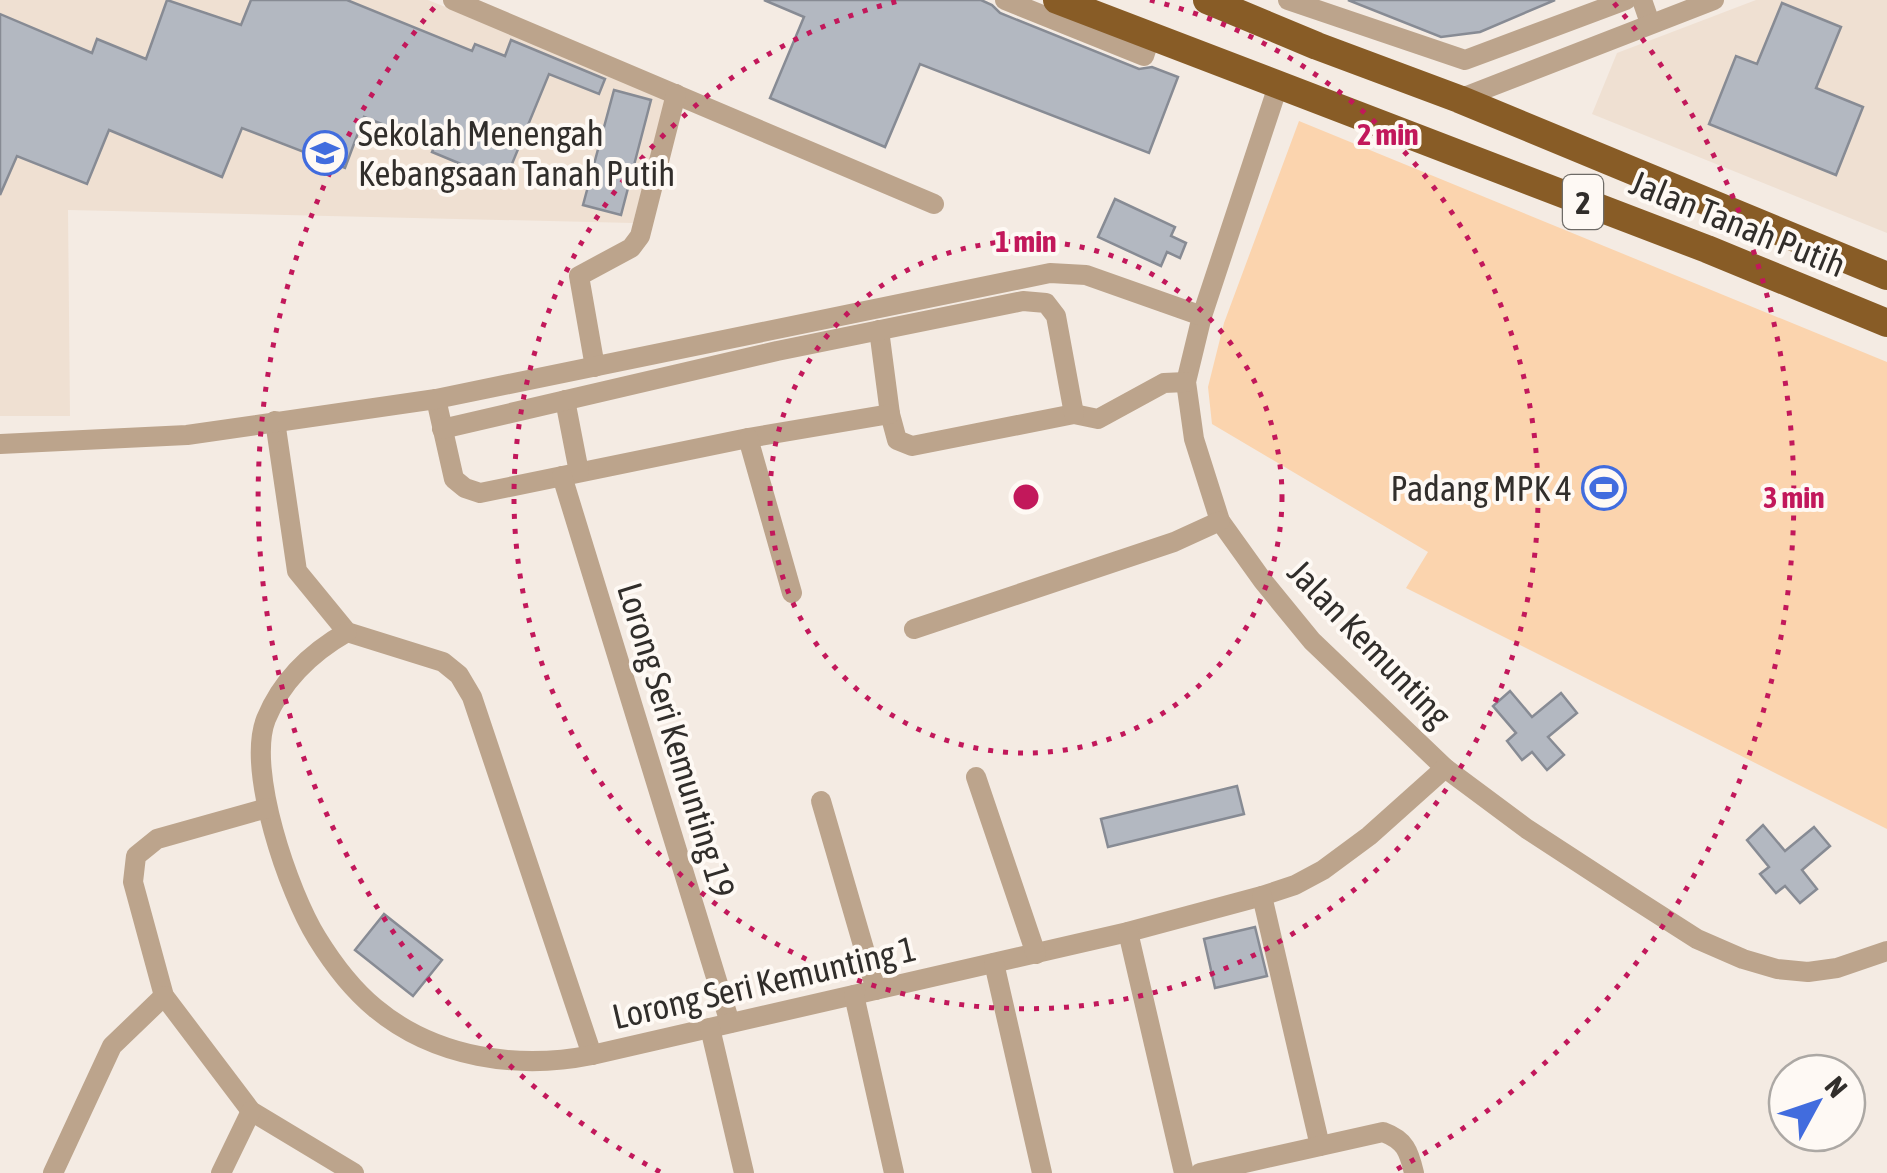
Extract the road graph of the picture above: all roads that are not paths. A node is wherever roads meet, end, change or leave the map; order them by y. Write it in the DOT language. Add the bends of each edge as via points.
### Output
graph roads {
  1 [pos="453,0"];
  2 [pos="1005,0"];
  3 [pos="1057,0"];
  4 [pos="1207,0"];
  5 [pos="1288,0"];
  6 [pos="1626,0"];
  7 [pos="1642,0"];
  8 [pos="1714,0"];
  9 [pos="1326,14"];
  10 [pos="1650,23"];
  11 [pos="1317,46"];
  12 [pos="1147,47"];
  13 [pos="1278,86"];
  14 [pos="676,94"];
  15 [pos="1459,99"];
  16 [pos="934,204"];
  17 [pos="1887,276"];
  18 [pos="1202,316"];
  19 [pos="1887,323"];
  20 [pos="879,330"];
  21 [pos="595,367"];
  22 [pos="1186,382"];
  23 [pos="436,399"];
  24 [pos="565,400"];
  25 [pos="890,414"];
  26 [pos="1074,414"];
  27 [pos="274,421"];
  28 [pos="442,429"];
  29 [pos="748,438"];
  30 [pos="0,444"];
  31 [pos="570,474"];
  32 [pos="1220,521"];
  33 [pos="792,593"];
  34 [pos="914,628"];
  35 [pos="347,632"];
  36 [pos="1445,768"];
  37 [pos="976,777"];
  38 [pos="821,801"];
  39 [pos="267,808"];
  40 [pos="1262,896"];
  41 [pos="1128,932"];
  42 [pos="1887,951"];
  43 [pos="1036,954"];
  44 [pos="994,963"];
  45 [pos="876,990"];
  46 [pos="854,995"];
  47 [pos="164,996"];
  48 [pos="720,1026"];
  49 [pos="592,1055"];
  50 [pos="251,1111"];
  51 [pos="1320,1146"];
  52 [pos="1262,1166"];
  53 [pos="53,1173"];
  54 [pos="221,1173"];
  55 [pos="354,1173"];
  56 [pos="744,1173"];
  57 [pos="894,1173"];
  58 [pos="1042,1173"];
  59 [pos="1184,1173"];
  60 [pos="1200,1173"];
  61 [pos="1414,1173"];
  1 -- 14 [label="street"];
  2 -- 12 [label="street"];
  3 -- 12 [label="highway, Jalan Tanah Putih / 2"];
  4 -- 11 [label="highway, Jalan Tanah Putih / 2"];
  5 -- 9 [label="street"];
  6 -- 9 [label="street" via="1465,60"];
  7 -- 10 [label="street"];
  8 -- 10 [label="street"];
  9 -- 11 [label="street"];
  10 -- 15 [label="street"];
  11 -- 15 [label="highway, Jalan Tanah Putih / 2"];
  12 -- 13 [label="highway, Jalan Tanah Putih / 2"];
  13 -- 18 [label="street, Jalan Kemunting"];
  13 -- 19 [label="highway, Jalan Tanah Putih / 2"];
  14 -- 16 [label="street"];
  14 -- 21 [label="street" via="640,236 631,248 579,276"];
  15 -- 17 [label="highway, Jalan Tanah Putih / 2"];
  18 -- 21 [label="street" via="1086,274 1050,273"];
  18 -- 22 [label="street, Jalan Kemunting"];
  20 -- 24 [label="street"];
  20 -- 25 [label="street"];
  20 -- 26 [label="street" via="1023,300 1046,303 1056,316"];
  21 -- 23 [label="street"];
  22 -- 26 [label="street" via="1164,383 1098,419"];
  22 -- 32 [label="street, Jalan Kemunting" via="1194,439"];
  23 -- 27 [label="street"];
  23 -- 28 [label="street"];
  24 -- 28 [label="street"];
  24 -- 31 [label="street, Lorong Seri Kemunting 19"];
  25 -- 26 [label="street" via="897,440 912,446"];
  25 -- 29 [label="street"];
  27 -- 30 [label="street" via="187,434"];
  27 -- 35 [label="street" via="297,572"];
  28 -- 31 [label="street" via="454,479 465,488 480,493"];
  29 -- 31 [label="street"];
  29 -- 33 [label="street"];
  31 -- 48 [label="street, Lorong Seri Kemunting 19"];
  32 -- 34 [label="street"];
  32 -- 36 [label="street, Jalan Kemunting" via="1312,641"];
  35 -- 39 [label="street, Lorong Seri Kemunting 1" via="295,673 264,723"];
  35 -- 49 [label="street" via="442,662 472,697"];
  36 -- 40 [label="street, Lorong Seri Kemunting 1" via="1323,870"];
  36 -- 42 [label="street, Jalan Kemunting" via="1636,900 1743,959 1808,972"];
  37 -- 43 [label="street"];
  38 -- 45 [label="street"];
  39 -- 47 [label="street" via="157,839 136,856 133,882"];
  39 -- 49 [label="street, Lorong Seri Kemunting 1" via="316,935 377,1010 445,1047 483,1058 558,1062"];
  40 -- 41 [label="street, Lorong Seri Kemunting 1"];
  40 -- 51 [label="street"];
  41 -- 43 [label="street, Lorong Seri Kemunting 1"];
  41 -- 59 [label="street"];
  43 -- 44 [label="street, Lorong Seri Kemunting 1"];
  44 -- 45 [label="street, Lorong Seri Kemunting 1"];
  44 -- 58 [label="street"];
  45 -- 46 [label="street, Lorong Seri Kemunting 1"];
  46 -- 48 [label="street, Lorong Seri Kemunting 1"];
  46 -- 57 [label="street"];
  47 -- 50 [label="street"];
  47 -- 53 [label="street" via="112,1046"];
  48 -- 49 [label="street, Lorong Seri Kemunting 1"];
  48 -- 56 [label="street, Lorong Seri Kemunting 19"];
  50 -- 54 [label="street"];
  50 -- 55 [label="street"];
  51 -- 52 [label="street"];
  51 -- 61 [label="street" via="1383,1132 1409,1149"];
  52 -- 60 [label="street"];
}
